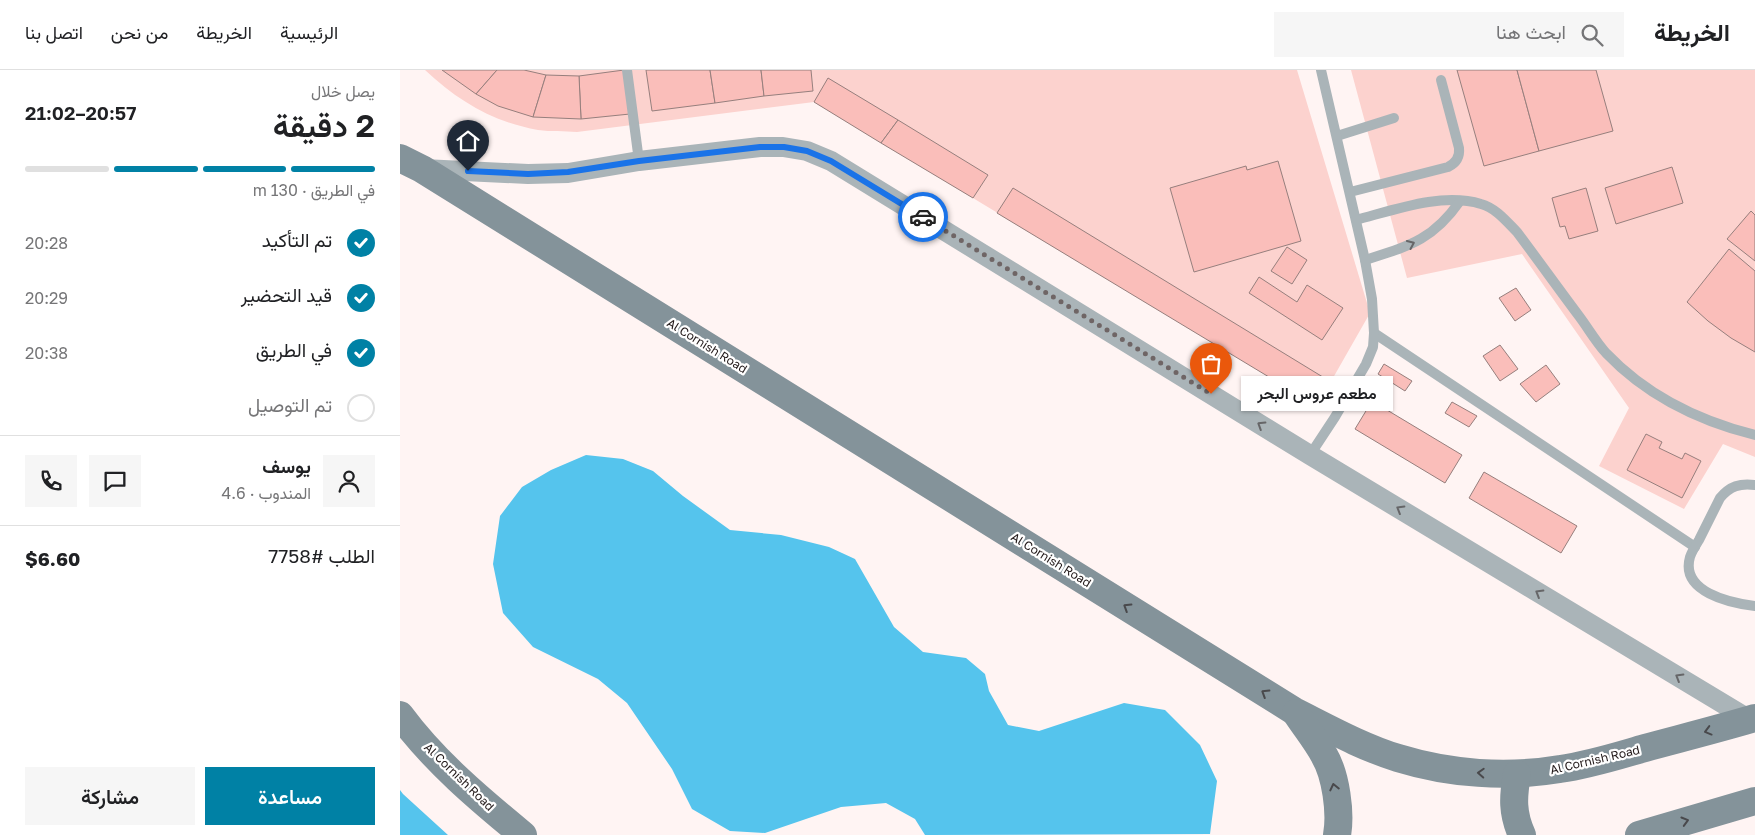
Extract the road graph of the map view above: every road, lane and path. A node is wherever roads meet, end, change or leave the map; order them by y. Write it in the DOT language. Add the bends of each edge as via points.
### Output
graph roads {
  1 [pos="627,70"];
  2 [pos="1321,70"];
  3 [pos="1441,80"];
  4 [pos="1394,118"];
  5 [pos="1337,136"];
  6 [pos="639,161"];
  7 [pos="411,164"];
  8 [pos="1350,192"];
  9 [pos="1460,201"];
  10 [pos="1356,220"];
  11 [pos="1365,260"];
  12 [pos="1374,333"];
  13 [pos="1755,435"];
  14 [pos="1310,454"];
  15 [pos="1755,485"];
  16 [pos="1695,546"];
  17 [pos="1755,606"];
  18 [pos="1294,711"];
  19 [pos="400,715"];
  20 [pos="1753,719"];
  21 [pos="1517,774"];
  22 [pos="1755,801"];
  23 [pos="524,835"];
  24 [pos="1337,835"];
  25 [pos="1522,835"];
  26 [pos="1639,835"];
  1 -- 6 [label="lane"];
  2 -- 5 [label="lane"];
  3 -- 8 [label="lane" via="1459,148 1454,165"];
  4 -- 5 [label="lane"];
  5 -- 8 [label="lane"];
  6 -- 7 [label="street" via="568,172 528,174"];
  14 -- 6 [label="street, one-way" via="831,161 807,151 784,147"];
  18 -- 7 [label="main road, Al Cornish Road, one-way"];
  8 -- 10 [label="lane"];
  9 -- 10 [label="lane" via="1422,203"];
  11 -- 9 [label="lane, one-way" via="1416,243 1448,218"];
  9 -- 13 [label="lane" via="1482,204 1500,215 1517,232 1605,352 1632,378 1686,411"];
  10 -- 11 [label="lane"];
  11 -- 12 [label="lane"];
  12 -- 14 [label="lane" via="1373,347 1366,364"];
  12 -- 16 [label="lane"];
  20 -- 14 [label="street, one-way"];
  15 -- 16 [label="lane" via="1742,484 1726,491"];
  16 -- 17 [label="lane" via="1689,568 1699,587 1734,604"];
  21 -- 18 [label="main road, Al Cornish Road, one-way" via="1437,768 1398,758 1360,744"];
  24 -- 18 [label="main road, one-way" via="1336,789 1326,756"];
  19 -- 23 [label="main road, Al Cornish Road" via="477,798"];
  20 -- 21 [label="main road, Al Cornish Road, one-way" via="1559,770"];
  21 -- 25 [label="main road" via="1513,798 1516,822"];
  26 -- 22 [label="main road, one-way"];
}
